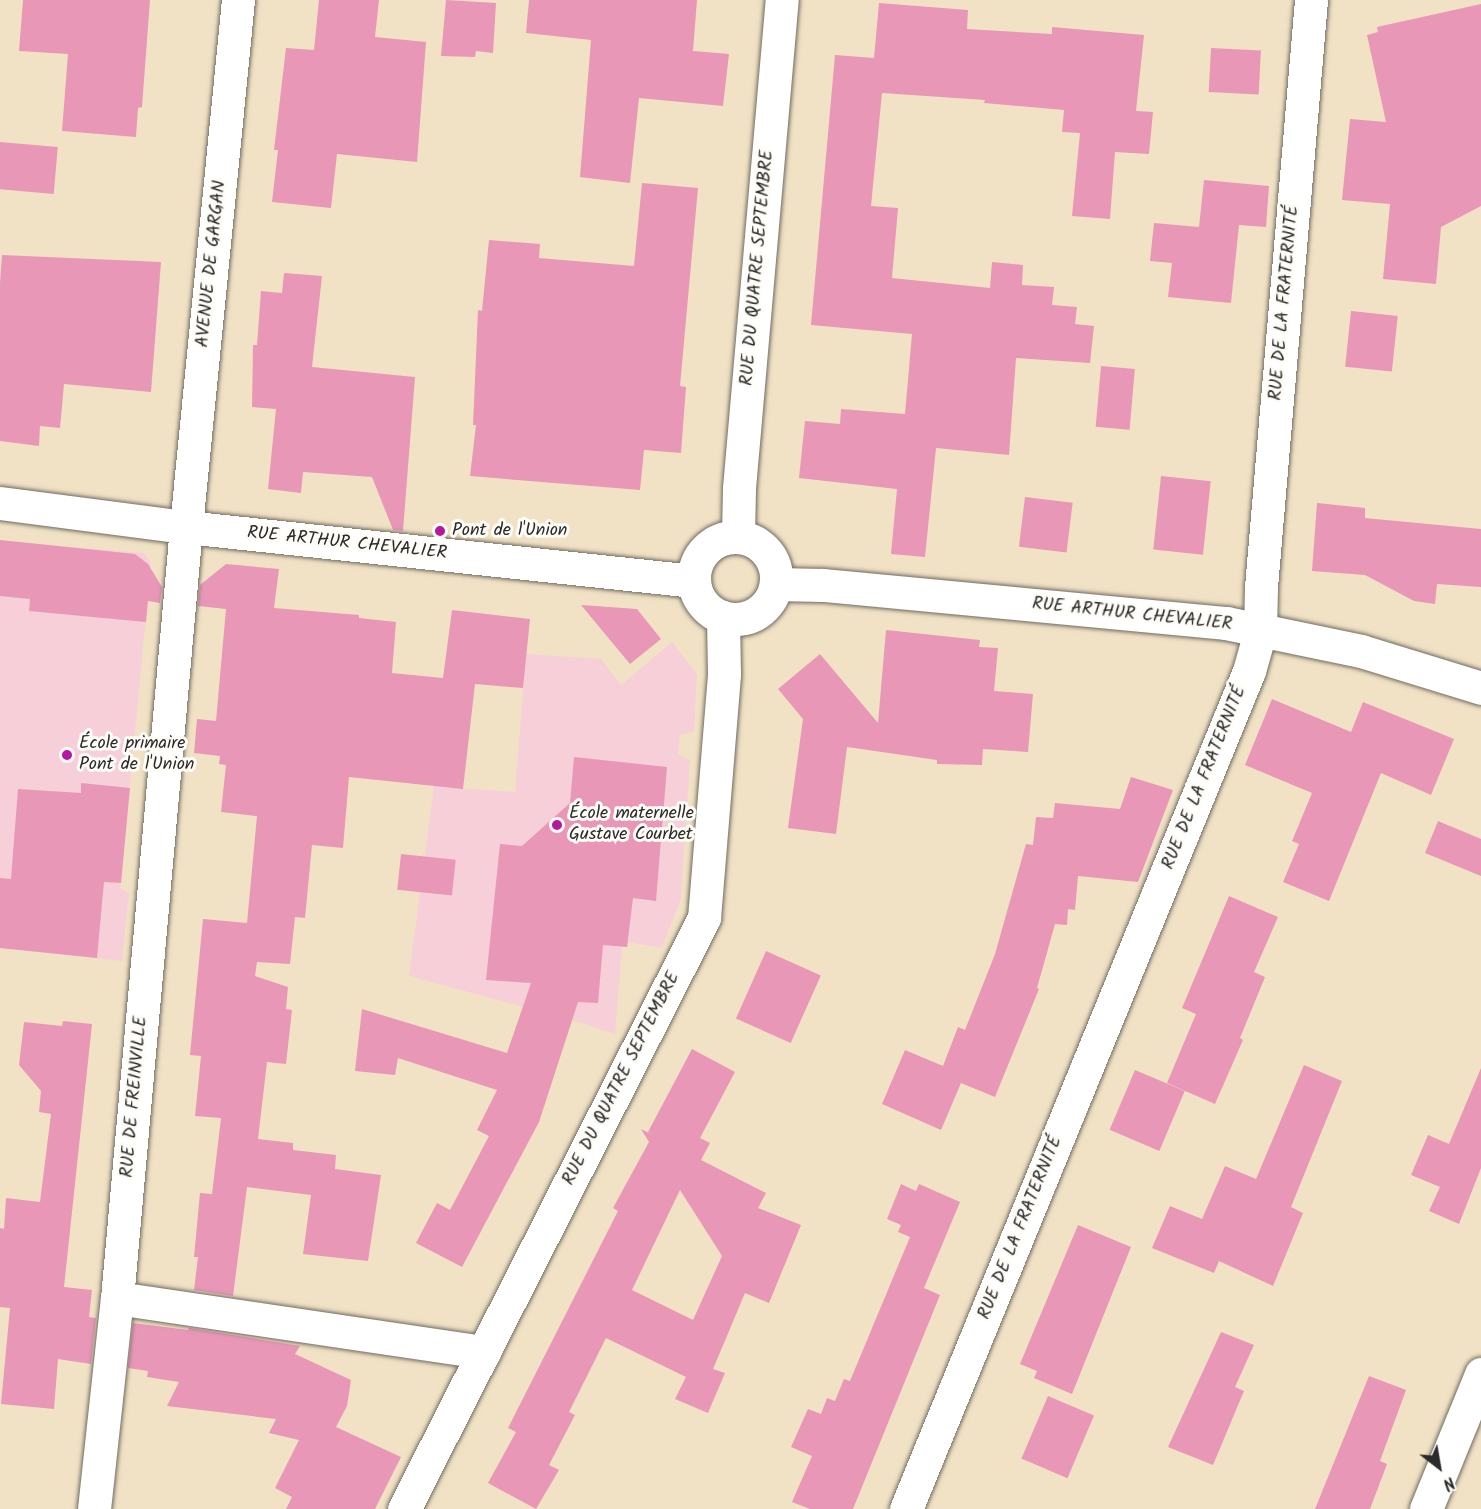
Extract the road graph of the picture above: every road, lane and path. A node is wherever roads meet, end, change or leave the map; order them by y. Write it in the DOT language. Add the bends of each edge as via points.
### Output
graph roads {
  1 [pos="238,0"];
  2 [pos="782,0"];
  3 [pos="1311,0"];
  4 [pos="0,503"];
  5 [pos="186,527"];
  6 [pos="738,536"];
  7 [pos="694,581"];
  8 [pos="776,584"];
  9 [pos="723,617"];
  10 [pos="1260,632"];
  11 [pos="1481,688"];
  12 [pos="117,1298"];
  13 [pos="484,1352"];
  14 [pos="1481,1374"];
  15 [pos="94,1509"];
  16 [pos="404,1509"];
  17 [pos="906,1509"];
  18 [pos="1426,1509"];
  1 -- 5 [label="street, AVENUE DE GARGAN"];
  2 -- 6 [label="street, RUE DU QUATRE SEPTEMBRE"];
  3 -- 10 [label="street, RUE DE LA FRATERNITÉ"];
  4 -- 5 [label="street, RUE ARTHUR CHEVALIER"];
  5 -- 7 [label="street, RUE ARTHUR CHEVALIER"];
  5 -- 12 [label="street, RUE DE FREINVILLE"];
  6 -- 7 [label="street" via="711,544 696,567"];
  6 -- 8 [label="street" via="763,547 772,558"];
  7 -- 9 [label="street" via="704,603"];
  8 -- 9 [label="street" via="763,609 738,619"];
  8 -- 10 [label="street, RUE ARTHUR CHEVALIER" via="823,585 1226,623"];
  9 -- 13 [label="street, RUE DU QUATRE SEPTEMBRE" via="724,674 704,918"];
  10 -- 11 [label="street, RUE ARTHUR CHEVALIER" via="1361,651"];
  10 -- 17 [label="street, RUE DE LA FRATERNITÉ" via="1249,671"];
  12 -- 13 [label="street"];
  12 -- 15 [label="street, RUE DE FREINVILLE"];
  13 -- 16 [label="street, RUE DU QUATRE SEPTEMBRE"];
  14 -- 18 [label="street"];
}
